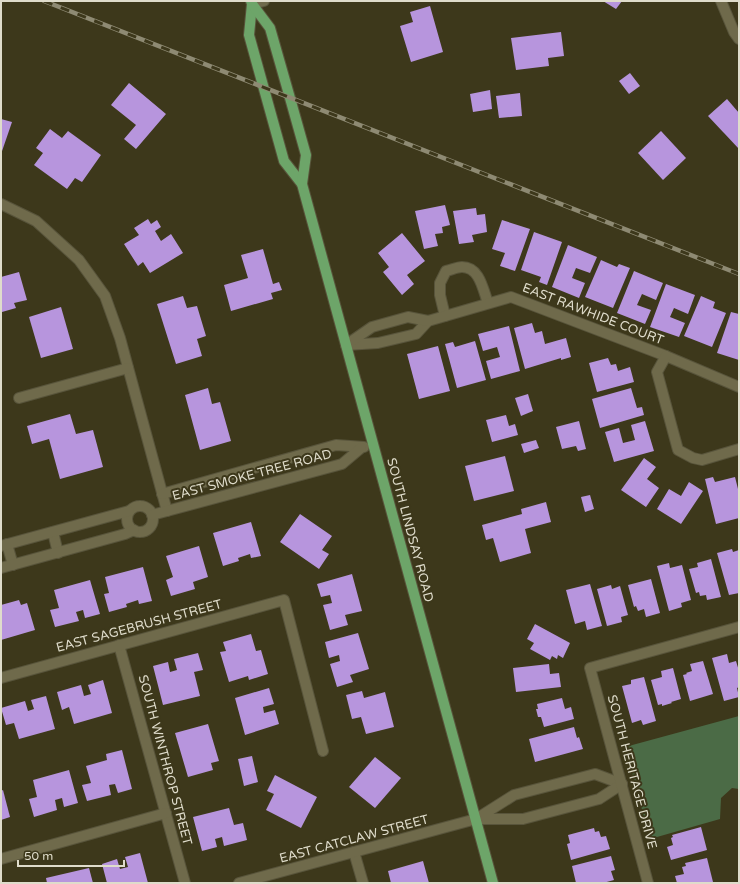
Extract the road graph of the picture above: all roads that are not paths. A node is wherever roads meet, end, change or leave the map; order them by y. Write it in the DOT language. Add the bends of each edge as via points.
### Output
graph roads {
  1 [pos="264,1"];
  2 [pos="721,1"];
  3 [pos="252,3"];
  4 [pos="739,39"];
  5 [pos="302,184"];
  6 [pos="1,204"];
  7 [pos="488,303"];
  8 [pos="446,316"];
  9 [pos="428,321"];
  10 [pos="346,345"];
  11 [pos="666,356"];
  12 [pos="128,368"];
  13 [pos="739,387"];
  14 [pos="19,398"];
  15 [pos="373,444"];
  16 [pos="361,448"];
  17 [pos="739,449"];
  18 [pos="162,494"];
  19 [pos="167,511"];
  20 [pos="129,512"];
  21 [pos="152,515"];
  22 [pos="134,530"];
  23 [pos="52,532"];
  24 [pos="4,545"];
  25 [pos="58,553"];
  26 [pos="13,565"];
  27 [pos="1,568"];
  28 [pos="739,627"];
  29 [pos="119,645"];
  30 [pos="1,678"];
  31 [pos="323,751"];
  32 [pos="622,784"];
  33 [pos="166,813"];
  34 [pos="476,819"];
  35 [pos="354,852"];
  36 [pos="1,859"];
  37 [pos="185,883"];
  38 [pos="239,883"];
  39 [pos="363,883"];
  40 [pos="493,883"];
  41 [pos="648,883"];
  1 -- 3 [label="street"];
  2 -- 4 [label="street"];
  3 -- 5 [label="main road, SOUTH LINDSAY ROAD" via="270,28 306,155"];
  3 -- 5 [label="main road, SOUTH LINDSAY ROAD" via="249,35 284,161"];
  5 -- 10 [label="main road, SOUTH LINDSAY ROAD"];
  6 -- 12 [label="street" via="36,221 79,260 105,296"];
  7 -- 8 [label="street, EAST RAWHIDE COURT"];
  7 -- 8 [label="street" via="479,277 471,268 461,266 446,271 440,283 440,295"];
  7 -- 11 [label="street, EAST RAWHIDE COURT" via="512,297"];
  8 -- 9 [label="street, EAST RAWHIDE COURT"];
  9 -- 10 [label="street, EAST RAWHIDE COURT" via="416,334 378,343"];
  9 -- 10 [label="street, EAST RAWHIDE COURT" via="408,317 372,327"];
  10 -- 15 [label="main road, SOUTH LINDSAY ROAD"];
  11 -- 13 [label="street, EAST RAWHIDE COURT"];
  11 -- 17 [label="street, EAST RAWHIDE COURT" via="658,372 678,450 702,460"];
  12 -- 14 [label="street"];
  12 -- 18 [label="street"];
  15 -- 16 [label="street, EAST SMOKE TREE ROAD"];
  15 -- 34 [label="main road, SOUTH LINDSAY ROAD"];
  16 -- 18 [label="street, EAST SMOKE TREE ROAD" via="336,446"];
  16 -- 19 [label="street, EAST SMOKE TREE ROAD" via="342,464"];
  18 -- 19 [label="street"];
  19 -- 21 [label="street, EAST SMOKE TREE ROAD"];
  20 -- 21 [label="street" via="136,506 144,506"];
  20 -- 22 [label="street" via="127,520"];
  20 -- 23 [label="street"];
  21 -- 22 [label="street" via="150,527 142,531"];
  22 -- 25 [label="street"];
  23 -- 24 [label="street"];
  23 -- 25 [label="street"];
  24 -- 26 [label="street"];
  25 -- 26 [label="street"];
  26 -- 27 [label="street"];
  28 -- 32 [label="street, SOUTH HERITAGE DRIVE" via="590,668"];
  29 -- 30 [label="street, EAST SAGEBRUSH STREET"];
  29 -- 31 [label="street, EAST SAGEBRUSH STREET" via="284,600"];
  29 -- 33 [label="street, SOUTH WINTHROP STREET"];
  32 -- 34 [label="street, EAST CATCLAW STREET" via="599,799 523,819"];
  32 -- 34 [label="street, EAST CATCLAW STREET" via="595,774 514,795"];
  32 -- 41 [label="street, SOUTH HERITAGE DRIVE"];
  33 -- 36 [label="street"];
  33 -- 37 [label="street, SOUTH WINTHROP STREET"];
  34 -- 35 [label="street, EAST CATCLAW STREET"];
  34 -- 40 [label="main road, SOUTH LINDSAY ROAD"];
  35 -- 38 [label="street, EAST CATCLAW STREET"];
  35 -- 39 [label="street"];
}
